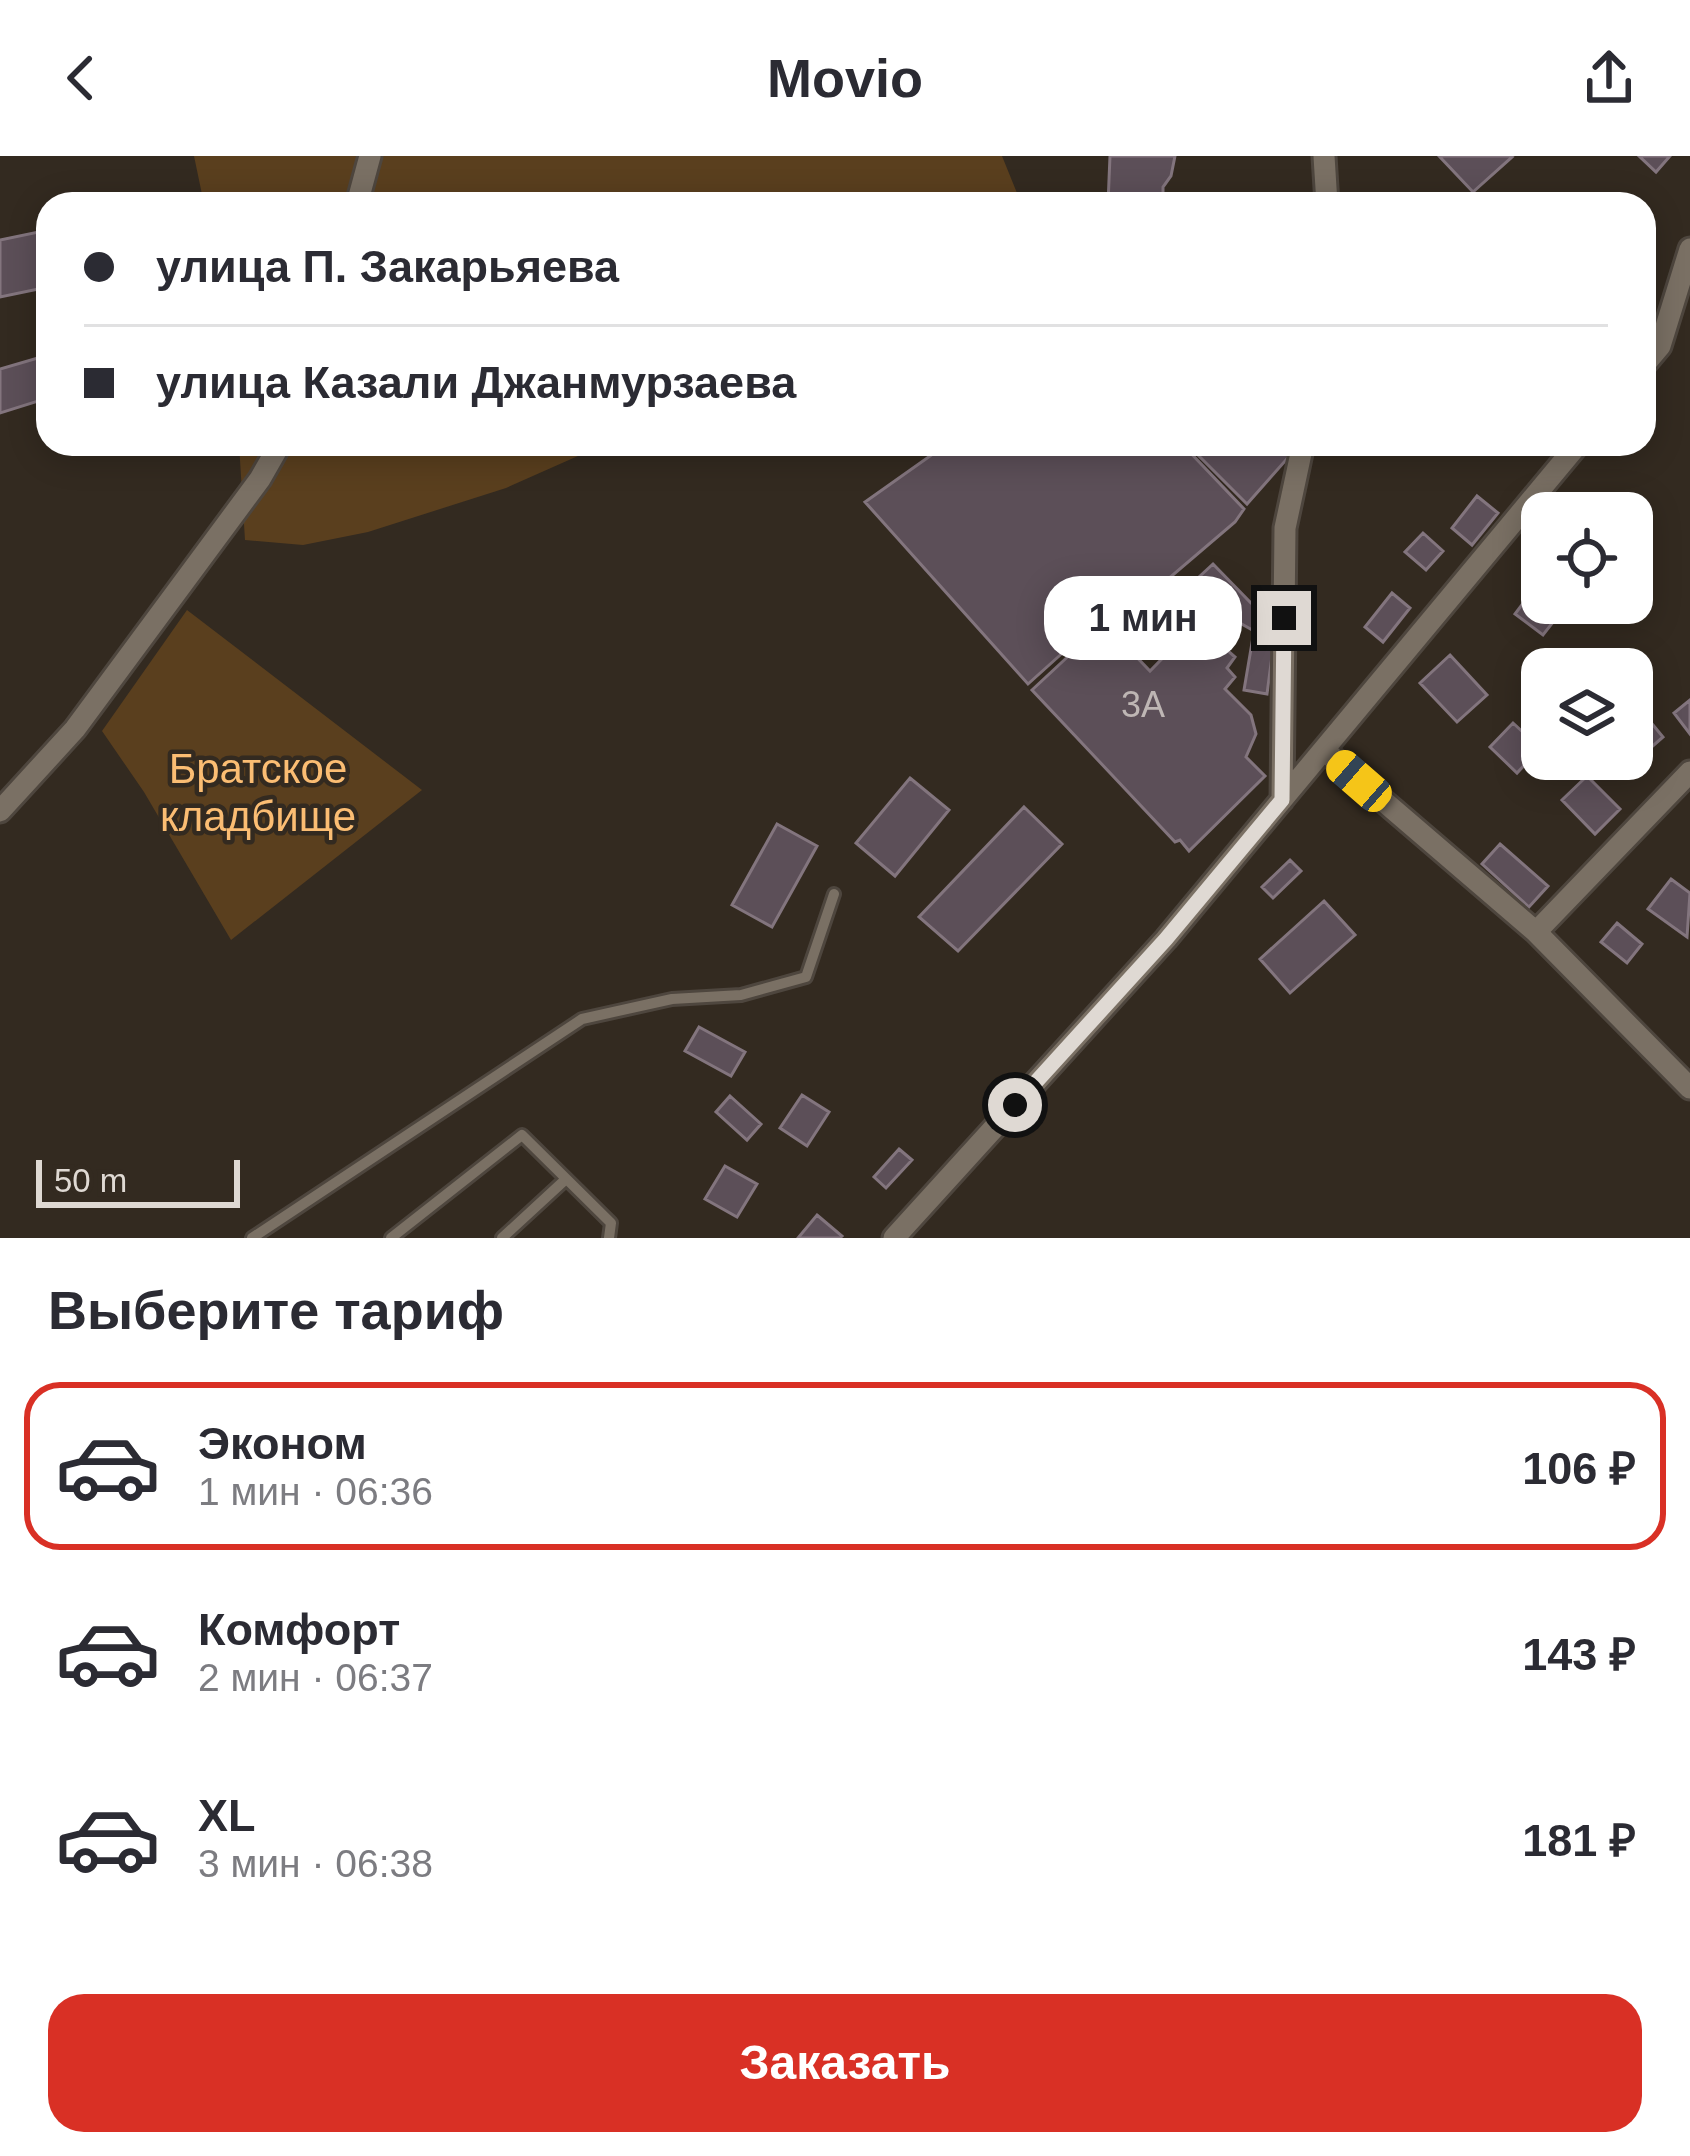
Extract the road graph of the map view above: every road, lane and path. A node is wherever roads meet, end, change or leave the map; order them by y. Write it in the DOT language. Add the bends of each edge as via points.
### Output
graph roads {
  1 [pos="370,156"];
  2 [pos="1324,156"];
  3 [pos="360,192"];
  4 [pos="1326,192"];
  5 [pos="1690,249"];
  6 [pos="1656,351"];
  7 [pos="273,456"];
  8 [pos="1301,456"];
  9 [pos="1568,456"];
  10 [pos="1324,750"];
  11 [pos="1690,772"];
  12 [pos="1282,800"];
  13 [pos="0,811"];
  14 [pos="834,894"];
  15 [pos="1536,932"];
  16 [pos="1690,1088"];
  17 [pos="566,1179"];
  18 [pos="252,1238"];
  19 [pos="391,1238"];
  20 [pos="502,1238"];
  21 [pos="609,1238"];
  22 [pos="894,1238"];
  1 -- 3 [label="street"];
  2 -- 4 [label="street"];
  5 -- 6 [label="street"];
  7 -- 13 [label="street" via="75,729"];
  8 -- 12 [label="street" via="1285,527"];
  9 -- 10 [label="street"];
  10 -- 12 [label="street"];
  10 -- 15 [label="street"];
  11 -- 15 [label="street"];
  12 -- 22 [label="street"];
  14 -- 18 [label="lane" via="806,977 582,1019"];
  15 -- 16 [label="street"];
  17 -- 19 [label="lane" via="522,1135"];
  17 -- 20 [label="lane"];
  17 -- 21 [label="lane" via="611,1223"];
}
